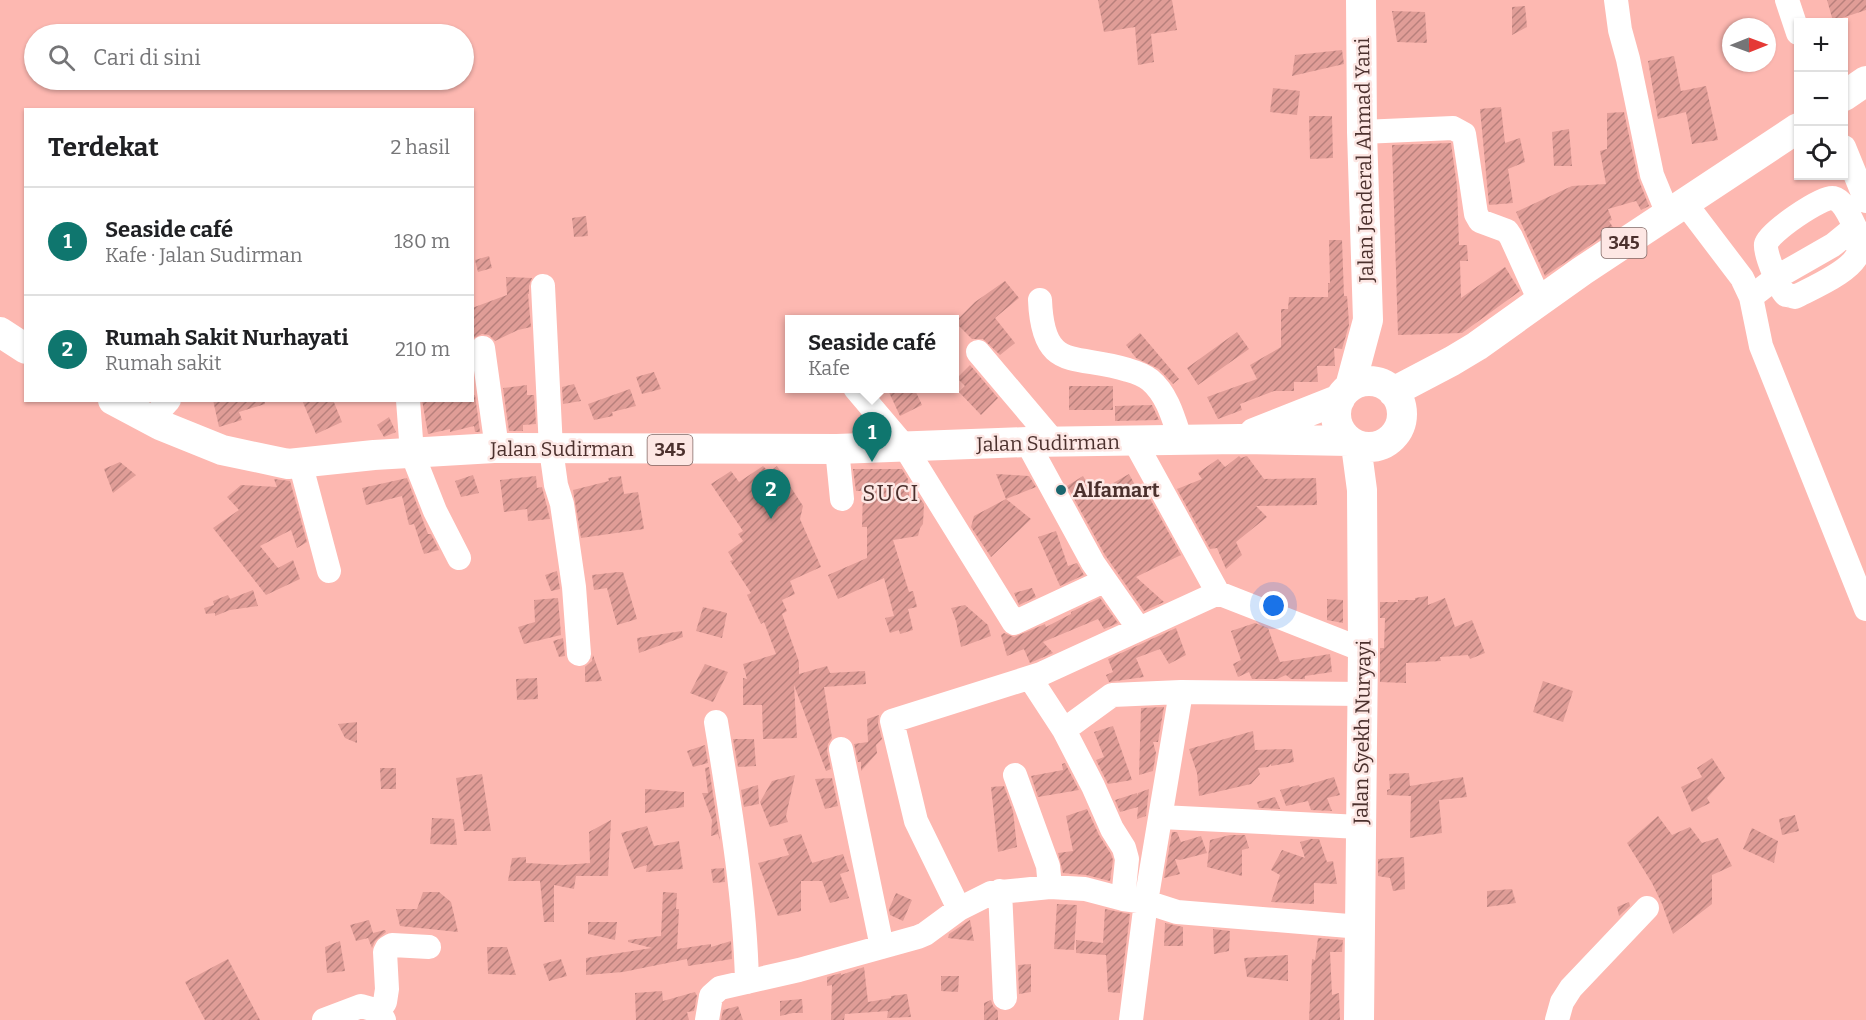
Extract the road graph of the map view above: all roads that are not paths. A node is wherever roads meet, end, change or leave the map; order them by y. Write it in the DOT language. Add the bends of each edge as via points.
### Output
graph roads {
  1 [pos="1361,0"];
  2 [pos="1616,0"];
  3 [pos="1787,0"];
  4 [pos="1794,21"];
  5 [pos="1866,81"];
  6 [pos="1848,93"];
  7 [pos="1794,131"];
  8 [pos="1362,132"];
  9 [pos="1848,157"];
  10 [pos="1866,201"];
  11 [pos="1676,208"];
  12 [pos="1777,277"];
  13 [pos="543,286"];
  14 [pos="1752,297"];
  15 [pos="1040,300"];
  16 [pos="1540,301"];
  17 [pos="1368,320"];
  18 [pos="0,332"];
  19 [pos="24,348"];
  20 [pos="483,348"];
  21 [pos="978,352"];
  22 [pos="1452,361"];
  23 [pos="1393,392"];
  24 [pos="859,393"];
  25 [pos="1345,393"];
  26 [pos="122,402"];
  27 [pos="408,402"];
  28 [pos="160,410"];
  29 [pos="1240,439"];
  30 [pos="1372,440"];
  31 [pos="1181,441"];
  32 [pos="1041,442"];
  33 [pos="1135,442"];
  34 [pos="905,447"];
  35 [pos="494,448"];
  36 [pos="551,449"];
  37 [pos="837,449"];
  38 [pos="412,453"];
  39 [pos="300,462"];
  40 [pos="842,499"];
  41 [pos="459,558"];
  42 [pos="329,571"];
  43 [pos="1104,581"];
  44 [pos="1218,593"];
  45 [pos="1866,609"];
  46 [pos="1139,629"];
  47 [pos="1363,650"];
  48 [pos="579,654"];
  49 [pos="1030,678"];
  50 [pos="1181,692"];
  51 [pos="1362,694"];
  52 [pos="716,722"];
  53 [pos="1064,730"];
  54 [pos="841,749"];
  55 [pos="1015,775"];
  56 [pos="1161,817"];
  57 [pos="1360,827"];
  58 [pos="1050,887"];
  59 [pos="1000,891"];
  60 [pos="1135,900"];
  61 [pos="1647,908"];
  62 [pos="959,909"];
  63 [pos="1360,927"];
  64 [pos="882,946"];
  65 [pos="429,947"];
  66 [pos="747,982"];
  67 [pos="1005,998"];
  68 [pos="382,1015"];
  69 [pos="1559,1019"];
  70 [pos="324,1020"];
  71 [pos="707,1020"];
  72 [pos="1131,1020"];
  73 [pos="1359,1020"];
  1 -- 8 [label="main road, Jalan Jenderal Ahmad Yani"];
  2 -- 11 [label="street" via="1652,175"];
  3 -- 4 [label="street"];
  5 -- 6 [label="main road"];
  7 -- 11 [label="main road, 345"];
  8 -- 16 [label="street" via="1453,128 1464,134 1476,214 1480,221 1507,231"];
  8 -- 17 [label="main road, Jalan Jenderal Ahmad Yani"];
  9 -- 10 [label="street"];
  11 -- 14 [label="street" via="1742,278"];
  11 -- 16 [label="main road, 345"];
  12 -- 12 [label="street" via="1780,289 1795,297 1846,269 1856,258 1860,249 1855,227 1840,202 1826,200 1794,217 1768,238 1765,245"];
  12 -- 14 [label="street"];
  13 -- 36 [label="street"];
  14 -- 45 [label="street" via="1761,346"];
  15 -- 31 [label="street" via="1044,331 1054,350 1065,358 1104,363 1150,380 1169,404"];
  16 -- 22 [label="main road, 345"];
  17 -- 23 [label="main road, Jalan Jenderal Ahmad Yani"];
  17 -- 25 [label="main road, Jalan Jenderal Ahmad Yani"];
  18 -- 19 [label="main road"];
  20 -- 35 [label="street"];
  21 -- 32 [label="street"];
  22 -- 23 [label="main road, 345"];
  22 -- 30 [label="main road, 345"];
  23 -- 25 [label="main road" via="1377,382 1359,383"];
  23 -- 30 [label="main road" via="1402,410"];
  24 -- 34 [label="street"];
  25 -- 29 [label="main road, Jalan Sudirman / 345"];
  25 -- 30 [label="main road" via="1336,417 1342,434"];
  26 -- 28 [label="main road, Jalan Sudirman / 345"];
  27 -- 38 [label="street"];
  28 -- 39 [label="main road, Jalan Sudirman / 345" via="222,450 288,464"];
  29 -- 30 [label="main road, Jalan Sudirman"];
  29 -- 31 [label="main road, Jalan Sudirman / 345"];
  30 -- 47 [label="main road, Jalan Syekh Nuryayi" via="1362,490"];
  31 -- 33 [label="main road, Jalan Sudirman / 345"];
  32 -- 33 [label="main road, Jalan Sudirman / 345"];
  32 -- 34 [label="main road, Jalan Sudirman / 345"];
  32 -- 43 [label="street" via="1056,498"];
  33 -- 44 [label="street"];
  34 -- 37 [label="main road, Jalan Sudirman / 345"];
  34 -- 43 [label="street" via="1014,623"];
  35 -- 36 [label="main road, Jalan Sudirman / 345"];
  35 -- 38 [label="main road, Jalan Sudirman / 345"];
  36 -- 37 [label="main road, Jalan Sudirman / 345"];
  36 -- 48 [label="street" via="574,587"];
  37 -- 40 [label="street"];
  38 -- 39 [label="main road, Jalan Sudirman / 345"];
  38 -- 41 [label="street"];
  39 -- 42 [label="street"];
  43 -- 46 [label="street"];
  44 -- 46 [label="street"];
  44 -- 47 [label="street"];
  46 -- 49 [label="street"];
  47 -- 51 [label="main road, Jalan Syekh Nuryayi"];
  49 -- 53 [label="street"];
  49 -- 62 [label="street" via="892,721 916,820"];
  50 -- 51 [label="street"];
  50 -- 53 [label="street" via="1112,695"];
  50 -- 56 [label="street"];
  51 -- 57 [label="main road, Jalan Syekh Nuryayi"];
  52 -- 66 [label="street" via="736,844"];
  53 -- 60 [label="street" via="1112,830 1125,848"];
  54 -- 64 [label="street"];
  55 -- 58 [label="street" via="1048,866"];
  56 -- 57 [label="street"];
  56 -- 60 [label="street"];
  57 -- 63 [label="main road, Jalan Syekh Nuryayi"];
  58 -- 59 [label="street"];
  58 -- 60 [label="street" via="1085,889"];
  59 -- 62 [label="street"];
  59 -- 67 [label="street"];
  60 -- 63 [label="street" via="1178,912"];
  60 -- 72 [label="street"];
  61 -- 69 [label="street" via="1571,988 1562,1002"];
  62 -- 64 [label="street" via="925,934"];
  63 -- 73 [label="main road, Jalan Syekh Nuryayi"];
  64 -- 66 [label="street"];
  65 -- 68 [label="street" via="387,948"];
  66 -- 71 [label="street" via="720,988 711,996"];
  68 -- 70 [label="street" via="361,1006"];
}
